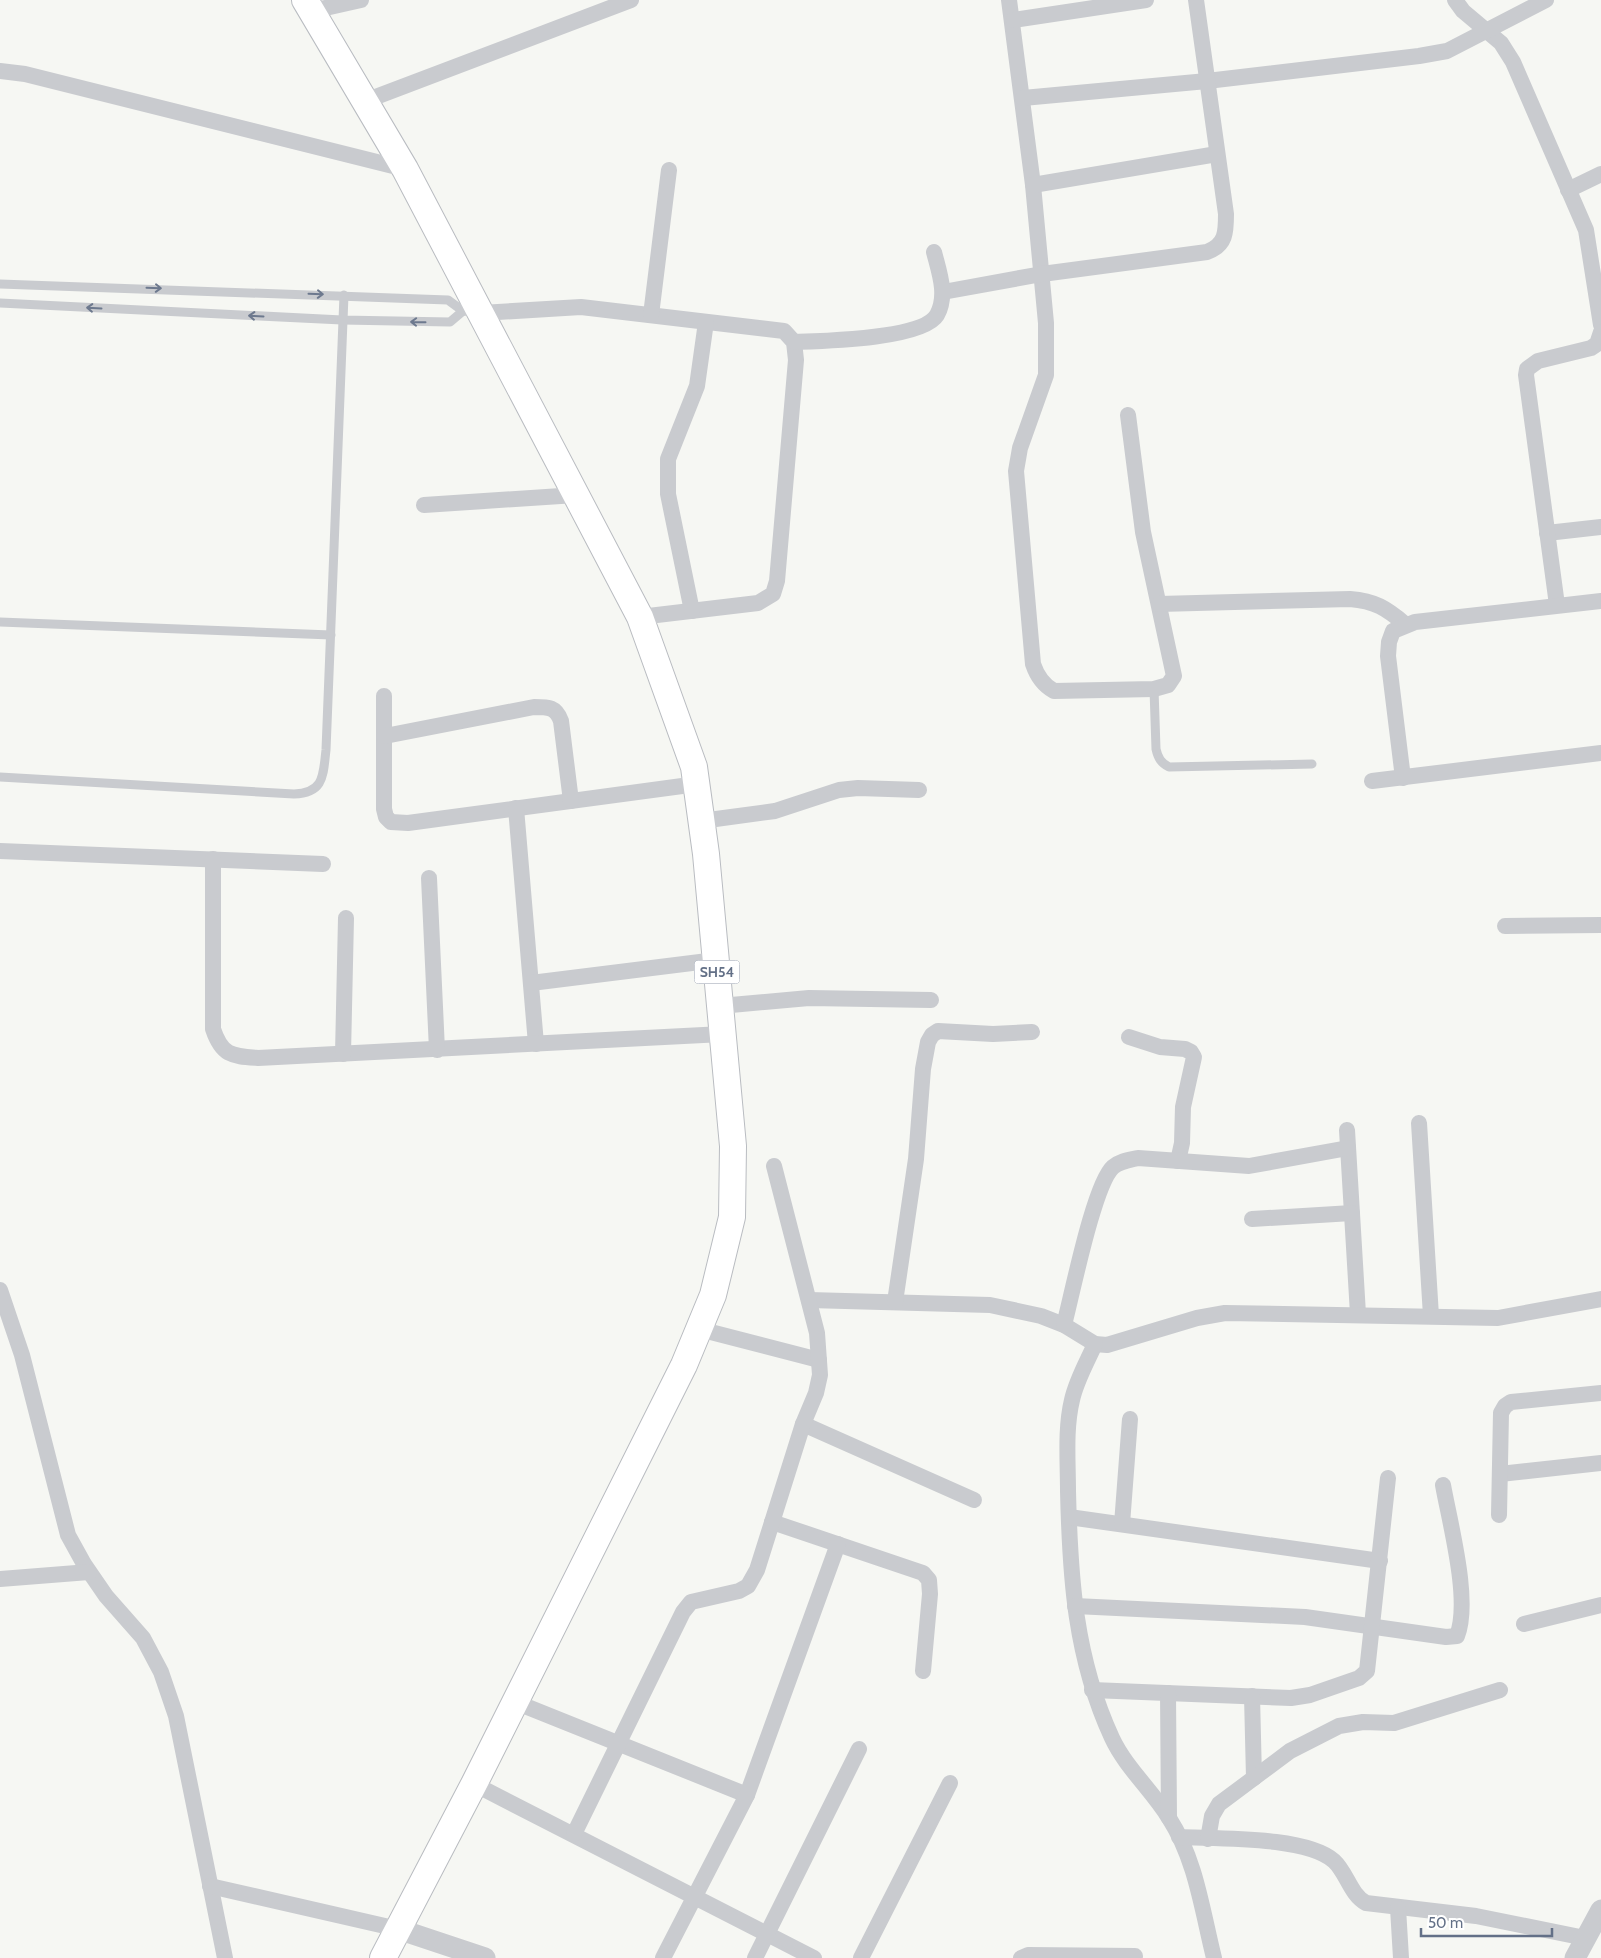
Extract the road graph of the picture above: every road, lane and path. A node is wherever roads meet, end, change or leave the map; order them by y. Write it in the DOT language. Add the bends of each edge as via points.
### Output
graph roads {
  1 [pos="360,0"];
  2 [pos="631,0"];
  3 [pos="1009,0"];
  4 [pos="1146,0"];
  5 [pos="1196,0"];
  6 [pos="1455,0"];
  7 [pos="1546,0"];
  8 [pos="309,6"];
  9 [pos="1014,20"];
  10 [pos="1488,31"];
  11 [pos="0,72"];
  12 [pos="1207,81"];
  13 [pos="1023,98"];
  14 [pos="365,101"];
  15 [pos="1217,154"];
  16 [pos="405,169"];
  17 [pos="669,170"];
  18 [pos="1601,174"];
  19 [pos="1033,185"];
  20 [pos="1568,190"];
  21 [pos="934,252"];
  22 [pos="1042,274"];
  23 [pos="0,284"];
  24 [pos="943,292"];
  25 [pos="344,296"];
  26 [pos="0,303"];
  27 [pos="472,312"];
  28 [pos="650,315"];
  29 [pos="342,320"];
  30 [pos="706,322"];
  31 [pos="1601,325"];
  32 [pos="1601,332"];
  33 [pos="794,342"];
  34 [pos="1128,415"];
  35 [pos="576,495"];
  36 [pos="424,505"];
  37 [pos="1601,527"];
  38 [pos="1547,534"];
  39 [pos="1601,601"];
  40 [pos="1159,604"];
  41 [pos="1557,605"];
  42 [pos="692,611"];
  43 [pos="640,617"];
  44 [pos="0,622"];
  45 [pos="1405,624"];
  46 [pos="331,635"];
  47 [pos="1154,688"];
  48 [pos="384,696"];
  49 [pos="385,736"];
  50 [pos="1601,753"];
  51 [pos="1312,764"];
  52 [pos="0,777"];
  53 [pos="1403,778"];
  54 [pos="1372,781"];
  55 [pos="697,784"];
  56 [pos="919,790"];
  57 [pos="571,800"];
  58 [pos="516,808"];
  59 [pos="701,821"];
  60 [pos="0,851"];
  61 [pos="213,859"];
  62 [pos="324,864"];
  63 [pos="429,878"];
  64 [pos="346,918"];
  65 [pos="1601,925"];
  66 [pos="1505,926"];
  67 [pos="716,960"];
  68 [pos="531,983"];
  69 [pos="931,1000"];
  70 [pos="720,1006"];
  71 [pos="1032,1032"];
  72 [pos="723,1034"];
  73 [pos="1129,1037"];
  74 [pos="536,1044"];
  75 [pos="437,1050"];
  76 [pos="343,1054"];
  77 [pos="1419,1123"];
  78 [pos="1347,1130"];
  79 [pos="1348,1148"];
  80 [pos="1178,1161"];
  81 [pos="774,1166"];
  82 [pos="1352,1213"];
  83 [pos="1252,1219"];
  84 [pos="0,1290"];
  85 [pos="1601,1299"];
  86 [pos="809,1300"];
  87 [pos="895,1302"];
  88 [pos="1358,1314"];
  89 [pos="1431,1316"];
  90 [pos="1064,1325"];
  91 [pos="699,1329"];
  92 [pos="1095,1344"];
  93 [pos="819,1360"];
  94 [pos="1601,1393"];
  95 [pos="1130,1419"];
  96 [pos="804,1424"];
  97 [pos="1601,1462"];
  98 [pos="1500,1474"];
  99 [pos="1388,1478"];
  100 [pos="1443,1485"];
  101 [pos="974,1500"];
  102 [pos="1499,1515"];
  103 [pos="1069,1517"];
  104 [pos="772,1522"];
  105 [pos="1122,1524"];
  106 [pos="838,1544"];
  107 [pos="1380,1561"];
  108 [pos="89,1572"];
  109 [pos="0,1579"];
  110 [pos="1601,1605"];
  111 [pos="1074,1606"];
  112 [pos="1524,1624"];
  113 [pos="1373,1627"];
  114 [pos="923,1671"];
  115 [pos="1092,1690"];
  116 [pos="1500,1690"];
  117 [pos="1168,1693"];
  118 [pos="1252,1696"];
  119 [pos="515,1702"];
  120 [pos="619,1744"];
  121 [pos="860,1749"];
  122 [pos="1254,1778"];
  123 [pos="950,1782"];
  124 [pos="474,1784"];
  125 [pos="747,1795"];
  126 [pos="1169,1818"];
  127 [pos="574,1834"];
  128 [pos="1179,1837"];
  129 [pos="1208,1839"];
  130 [pos="210,1886"];
  131 [pos="695,1895"];
  132 [pos="1398,1908"];
  133 [pos="1601,1910"];
  134 [pos="398,1929"];
  135 [pos="768,1932"];
  136 [pos="1585,1938"];
  137 [pos="1135,1956"];
  138 [pos="225,1958"];
  139 [pos="383,1958"];
  140 [pos="485,1958"];
  141 [pos="663,1958"];
  142 [pos="755,1958"];
  143 [pos="814,1958"];
  144 [pos="861,1958"];
  145 [pos="1021,1958"];
  146 [pos="1214,1958"];
  147 [pos="1401,1958"];
  148 [pos="1575,1958"];
  1 -- 8 [label="street"];
  2 -- 14 [label="street"];
  3 -- 9 [label="street"];
  4 -- 9 [label="street"];
  5 -- 12 [label="street"];
  6 -- 10 [label="street"];
  7 -- 10 [label="street"];
  8 -- 14 [label="main road, SH54"];
  9 -- 13 [label="street"];
  10 -- 12 [label="street" via="1447,50 1419,56"];
  10 -- 20 [label="street" via="1502,42 1513,62"];
  11 -- 16 [label="street" via="25,74"];
  12 -- 13 [label="street"];
  12 -- 15 [label="street"];
  13 -- 19 [label="street"];
  14 -- 16 [label="main road, SH54"];
  15 -- 19 [label="street"];
  15 -- 22 [label="street" via="1226,227 1224,238 1215,249 1191,255"];
  16 -- 27 [label="main road, SH54"];
  17 -- 28 [label="street"];
  18 -- 20 [label="street"];
  19 -- 22 [label="street"];
  20 -- 31 [label="street" via="1586,230"];
  21 -- 24 [label="street"];
  22 -- 24 [label="street"];
  22 -- 47 [label="street" via="1046,375 1020,448 1016,471 1033,664 1036,674 1054,691"];
  23 -- 25 [label="lane, one-way"];
  24 -- 33 [label="street" via="938,314 922,327 854,338"];
  25 -- 27 [label="lane" via="448,300"];
  25 -- 29 [label="lane"];
  29 -- 26 [label="lane, one-way"];
  27 -- 28 [label="street" via="581,307"];
  27 -- 29 [label="lane, one-way" via="450,322"];
  27 -- 35 [label="main road, SH54"];
  28 -- 30 [label="street"];
  29 -- 46 [label="lane"];
  30 -- 33 [label="street" via="784,331"];
  30 -- 42 [label="street" via="696,386 668,459 668,494"];
  32 -- 38 [label="street" via="1597,344 1591,348 1538,361 1527,369 1526,384"];
  33 -- 42 [label="street" via="795,370 777,581 773,594 758,603"];
  34 -- 40 [label="street" via="1143,532"];
  35 -- 36 [label="street"];
  35 -- 43 [label="main road, SH54"];
  37 -- 38 [label="street"];
  38 -- 41 [label="street"];
  39 -- 41 [label="street"];
  40 -- 45 [label="street" via="1369,600"];
  40 -- 47 [label="street" via="1174,676 1168,685"];
  41 -- 45 [label="street"];
  42 -- 43 [label="street"];
  43 -- 55 [label="main road, SH54" via="694,767"];
  44 -- 46 [label="lane"];
  45 -- 53 [label="street" via="1393,631 1388,656"];
  46 -- 52 [label="lane" via="323,777 319,786 310,792 294,794"];
  47 -- 51 [label="lane" via="1156,749 1163,764"];
  48 -- 49 [label="street"];
  49 -- 57 [label="street" via="534,707 553,708 561,721"];
  49 -- 58 [label="street" via="384,809 391,822 408,823"];
  50 -- 53 [label="street"];
  53 -- 54 [label="street"];
  55 -- 57 [label="street"];
  55 -- 59 [label="main road, SH54"];
  56 -- 59 [label="street" via="839,790 775,811"];
  57 -- 58 [label="street"];
  58 -- 68 [label="street"];
  59 -- 67 [label="main road, SH54"];
  60 -- 61 [label="street"];
  61 -- 62 [label="street"];
  61 -- 76 [label="street" via="213,1029 218,1046 232,1056 258,1058"];
  63 -- 75 [label="street"];
  64 -- 76 [label="street"];
  65 -- 66 [label="street"];
  67 -- 68 [label="street"];
  67 -- 70 [label="main road, SH54"];
  68 -- 74 [label="street"];
  69 -- 70 [label="street" via="809,998"];
  70 -- 72 [label="main road, SH54"];
  71 -- 87 [label="street" via="993,1034 938,1030 928,1042 916,1159"];
  72 -- 74 [label="street"];
  72 -- 91 [label="main road, SH54" via="733,1146 732,1217 713,1295"];
  73 -- 80 [label="street" via="1160,1047 1185,1049 1194,1057 1183,1107"];
  74 -- 75 [label="street"];
  75 -- 76 [label="street"];
  77 -- 89 [label="street"];
  78 -- 79 [label="street"];
  79 -- 80 [label="street" via="1249,1166"];
  79 -- 82 [label="street"];
  80 -- 90 [label="street" via="1138,1158 1122,1162 1106,1175"];
  81 -- 86 [label="street"];
  82 -- 83 [label="street"];
  82 -- 88 [label="street"];
  84 -- 108 [label="street" via="22,1355 68,1535"];
  85 -- 89 [label="street" via="1498,1318"];
  86 -- 87 [label="street"];
  86 -- 93 [label="street"];
  87 -- 90 [label="street" via="990,1305 1041,1316"];
  88 -- 89 [label="street"];
  88 -- 92 [label="street" via="1225,1313 1197,1318 1107,1345"];
  90 -- 92 [label="street"];
  91 -- 93 [label="street"];
  91 -- 119 [label="main road, SH54"];
  92 -- 103 [label="street" via="1072,1399 1068,1429"];
  93 -- 96 [label="street" via="816,1393"];
  94 -- 98 [label="street" via="1511,1402 1505,1406 1501,1413"];
  95 -- 105 [label="street"];
  96 -- 101 [label="street"];
  96 -- 104 [label="street"];
  97 -- 98 [label="street"];
  98 -- 102 [label="street"];
  99 -- 107 [label="street"];
  100 -- 113 [label="street" via="1462,1593 1457,1636"];
  103 -- 105 [label="street"];
  103 -- 111 [label="street"];
  104 -- 106 [label="street"];
  104 -- 120 [label="street" via="757,1570 748,1586 691,1602 687,1607"];
  105 -- 107 [label="street"];
  106 -- 114 [label="street" via="923,1572 929,1580"];
  106 -- 125 [label="street"];
  107 -- 113 [label="street"];
  108 -- 109 [label="street"];
  108 -- 130 [label="street" via="143,1638 161,1672 176,1716"];
  110 -- 112 [label="street"];
  111 -- 113 [label="street" via="1304,1617"];
  111 -- 115 [label="street"];
  113 -- 118 [label="street" via="1367,1670 1359,1678 1310,1695 1291,1698"];
  115 -- 117 [label="street"];
  115 -- 126 [label="street" via="1126,1762"];
  116 -- 122 [label="street" via="1394,1723 1363,1722 1339,1726 1290,1751"];
  117 -- 118 [label="street"];
  117 -- 126 [label="street"];
  118 -- 122 [label="street"];
  119 -- 120 [label="street"];
  119 -- 124 [label="main road, SH54"];
  120 -- 125 [label="street"];
  120 -- 127 [label="street"];
  121 -- 135 [label="street"];
  122 -- 129 [label="street" via="1219,1804 1212,1816"];
  123 -- 144 [label="street"];
  124 -- 127 [label="street"];
  124 -- 134 [label="main road, SH54"];
  125 -- 131 [label="street"];
  126 -- 128 [label="street"];
  127 -- 131 [label="street"];
  128 -- 129 [label="street"];
  128 -- 146 [label="street" via="1190,1858"];
  129 -- 132 [label="street" via="1296,1844 1319,1852 1334,1861 1358,1898 1375,1906"];
  130 -- 134 [label="street"];
  130 -- 138 [label="street"];
  131 -- 135 [label="street"];
  131 -- 141 [label="street"];
  132 -- 136 [label="street" via="1476,1916"];
  132 -- 147 [label="street"];
  133 -- 136 [label="street"];
  134 -- 139 [label="main road, SH54"];
  134 -- 140 [label="street"];
  135 -- 142 [label="street"];
  135 -- 143 [label="street"];
  136 -- 148 [label="street"];
  137 -- 145 [label="street" via="1028,1955"];
}
